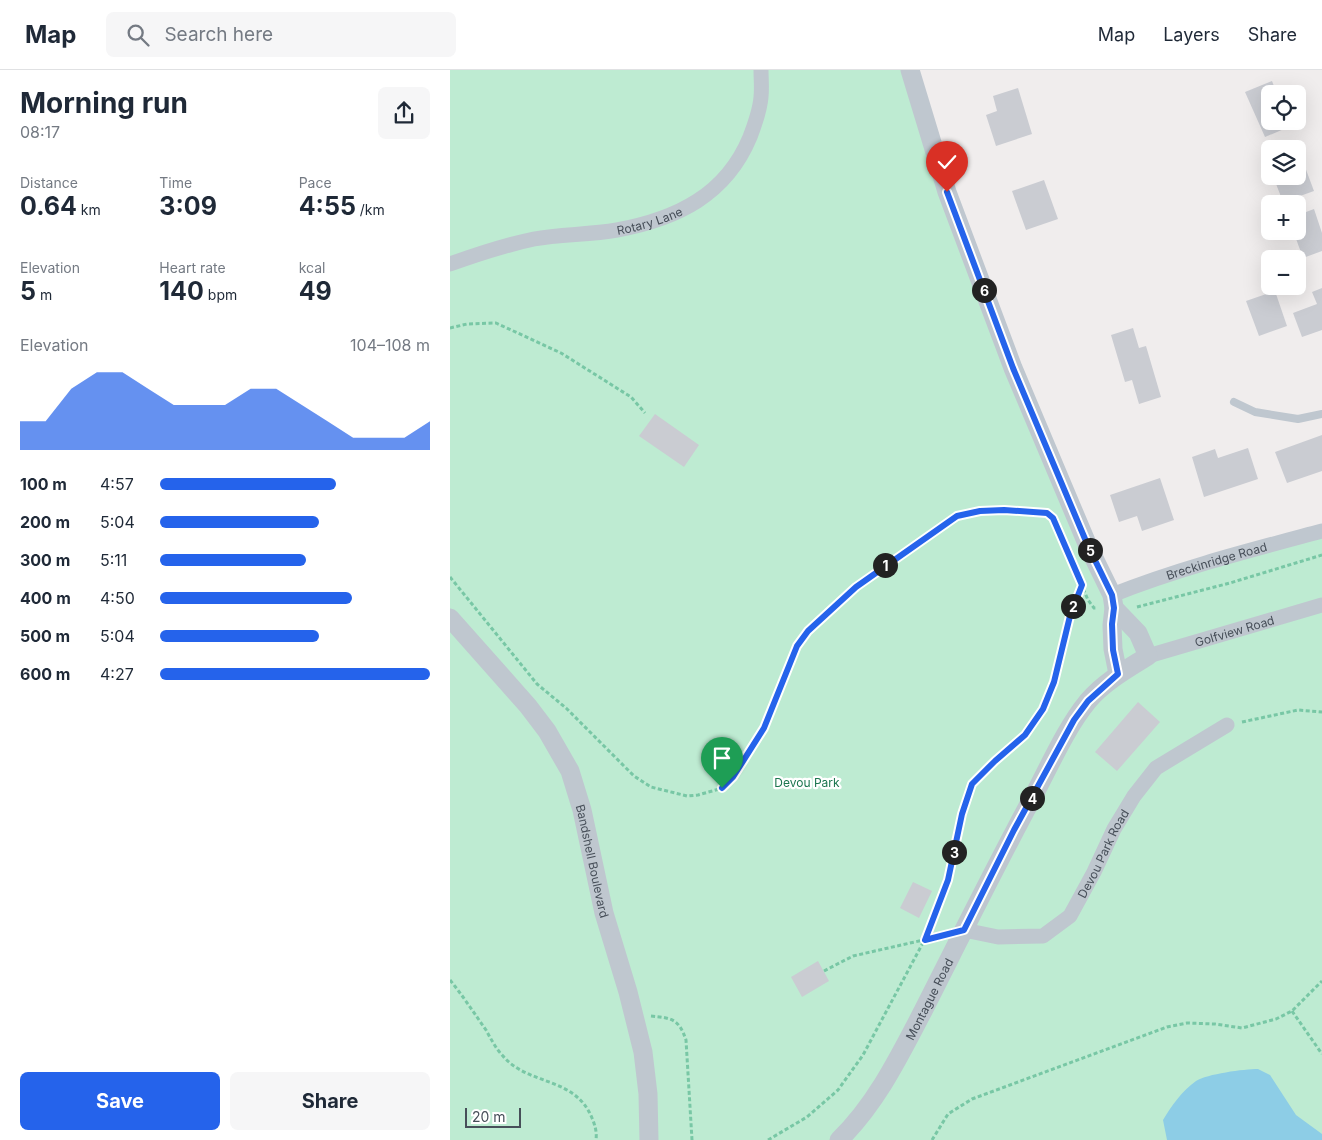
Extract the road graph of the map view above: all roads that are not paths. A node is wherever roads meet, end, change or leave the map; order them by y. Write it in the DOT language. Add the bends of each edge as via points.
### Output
graph roads {
  1 [pos="762,70"];
  2 [pos="910,70"];
  3 [pos="450,264"];
  4 [pos="1234,402"];
  5 [pos="1322,414"];
  6 [pos="1322,530"];
  7 [pos="1113,601"];
  8 [pos="1322,604"];
  9 [pos="450,618"];
  10 [pos="1148,656"];
  11 [pos="1118,674"];
  12 [pos="1227,725"];
  13 [pos="964,930"];
  14 [pos="649,1140"];
  15 [pos="839,1140"];
  1 -- 3 [label="street, Rotary Lane" via="761,98 744,150 718,186 691,206 653,221 617,230 535,239 491,249"];
  2 -- 7 [label="street" via="947,192 1013,368"];
  4 -- 5 [label="lane" via="1256,412 1298,419"];
  6 -- 7 [label="street, Breckinridge Road" via="1146,581"];
  7 -- 10 [label="street" via="1138,633"];
  7 -- 11 [label="street" via="1113,650"];
  8 -- 10 [label="street, Golfview Road"];
  9 -- 14 [label="street, Bandshell Boulevard" via="528,706 570,771 582,810 604,913 643,1052"];
  10 -- 11 [label="street, Montague Road"];
  11 -- 13 [label="street, Montague Road" via="1088,701 1074,720"];
  12 -- 13 [label="street, Devou Park Road" via="1156,768 1114,829 1070,916 1043,936 998,937"];
  13 -- 15 [label="street, Montague Road" via="870,1105"];
}
